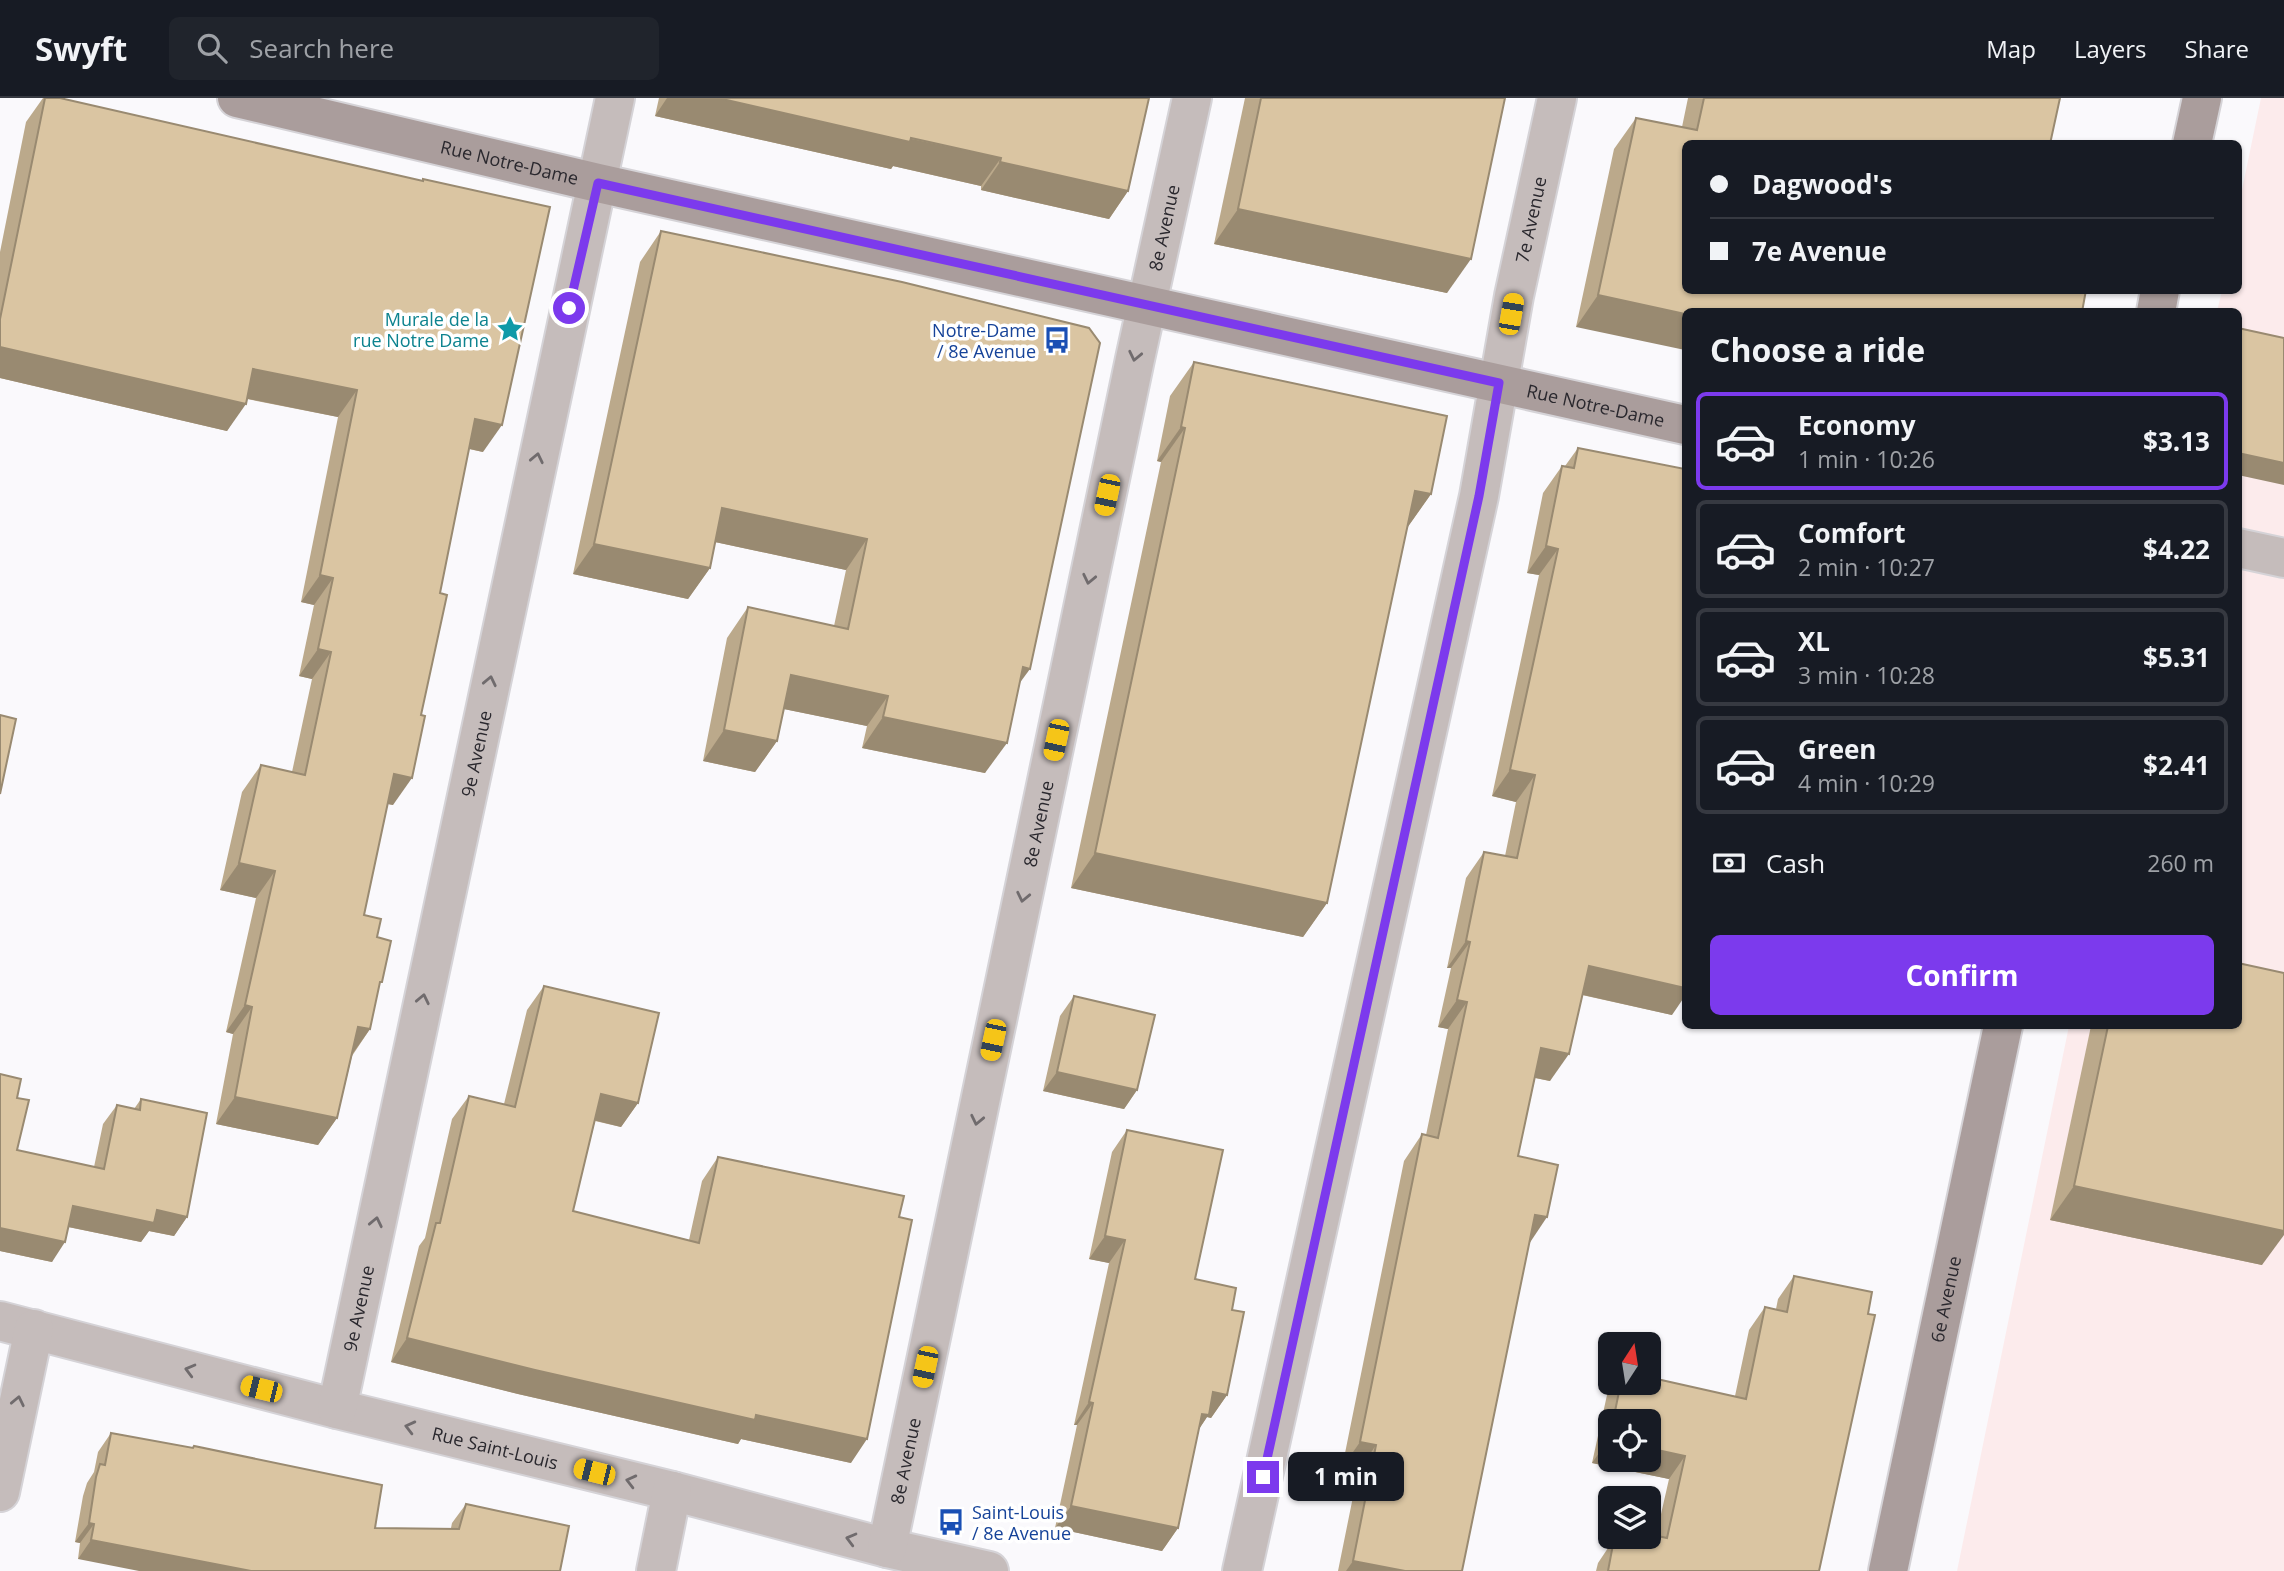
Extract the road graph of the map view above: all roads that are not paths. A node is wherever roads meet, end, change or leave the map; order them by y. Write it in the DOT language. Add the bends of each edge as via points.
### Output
graph roads {
  1 [pos="237,98"];
  2 [pos="615,98"];
  3 [pos="1192,98"];
  4 [pos="1557,98"];
  5 [pos="2202,98"];
  6 [pos="2193,140"];
  7 [pos="598,183"];
  8 [pos="1146,305"];
  9 [pos="1499,383"];
  10 [pos="1682,424"];
  11 [pos="2242,549"];
  12 [pos="2284,558"];
  13 [pos="2002,1029"];
  14 [pos="17,1325"];
  15 [pos="337,1409"];
  16 [pos="672,1491"];
  17 [pos="0,1492"];
  18 [pos="887,1548"];
  19 [pos="656,1571"];
  20 [pos="989,1571"];
  21 [pos="1242,1571"];
  22 [pos="1888,1571"];
  1 -- 7 [label="street, Rue Notre-Dame"];
  2 -- 7 [label="street, 9e Avenue"];
  3 -- 8 [label="street, 8e Avenue"];
  4 -- 9 [label="street, 7e Avenue"];
  5 -- 6 [label="street"];
  7 -- 8 [label="street, Rue Notre-Dame"];
  15 -- 7 [label="street, 9e Avenue, one-way"];
  8 -- 9 [label="street, Rue Notre-Dame"];
  8 -- 18 [label="street, 8e Avenue, one-way"];
  9 -- 10 [label="street, Rue Notre-Dame"];
  9 -- 21 [label="street, 7e Avenue" via="1479,496"];
  11 -- 12 [label="street"];
  13 -- 22 [label="street, 6e Avenue"];
  15 -- 14 [label="street, Rue Saint-Louis, one-way"];
  17 -- 14 [label="street, one-way"];
  16 -- 15 [label="street, Rue Saint-Louis, one-way"];
  18 -- 16 [label="street, Rue Saint-Louis, one-way"];
  16 -- 19 [label="street"];
  18 -- 20 [label="street, Rue Saint-Louis"];
}
